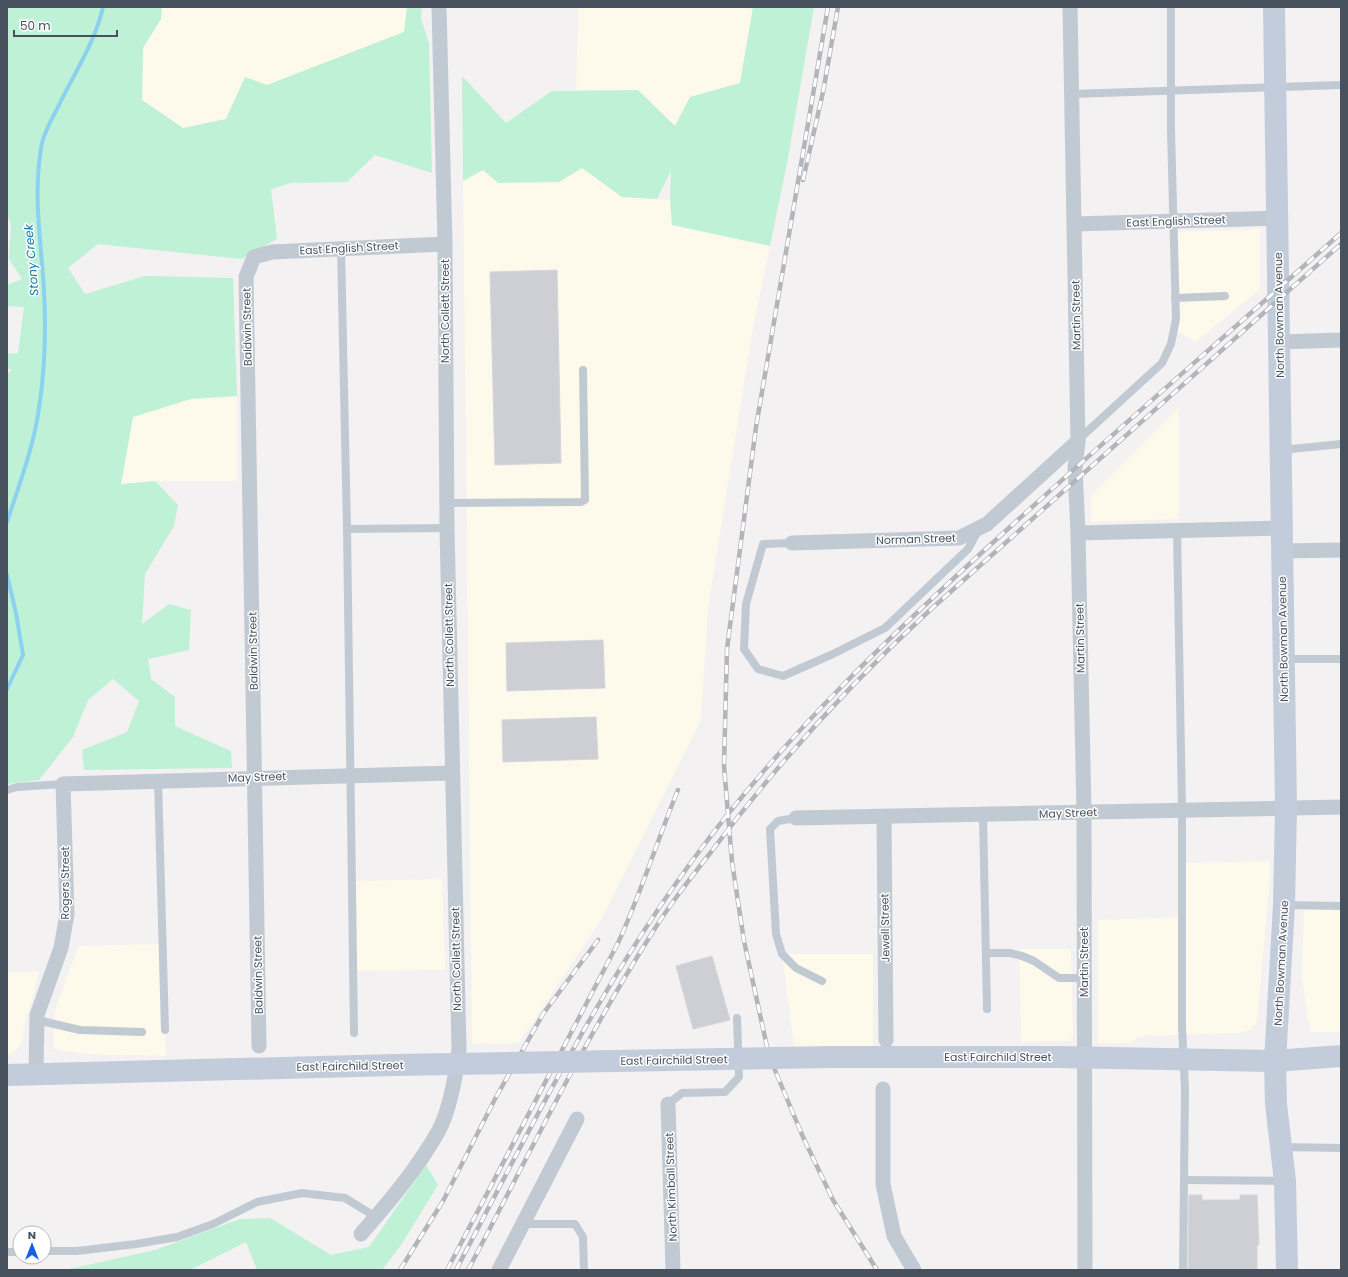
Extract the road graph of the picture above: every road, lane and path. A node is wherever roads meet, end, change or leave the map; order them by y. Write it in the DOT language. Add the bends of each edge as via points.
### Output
graph roads {
  1 [pos="440,7"];
  2 [pos="1070,7"];
  3 [pos="1171,7"];
  4 [pos="1274,7"];
  5 [pos="1341,85"];
  6 [pos="1275,87"];
  7 [pos="1172,90"];
  8 [pos="1072,94"];
  9 [pos="1278,218"];
  10 [pos="1175,221"];
  11 [pos="1074,224"];
  12 [pos="445,244"];
  13 [pos="341,248"];
  14 [pos="254,257"];
  15 [pos="1225,296"];
  16 [pos="1175,298"];
  17 [pos="1341,340"];
  18 [pos="1279,342"];
  19 [pos="583,370"];
  20 [pos="1078,441"];
  21 [pos="1341,444"];
  22 [pos="1280,450"];
  23 [pos="447,503"];
  24 [pos="447,528"];
  25 [pos="979,528"];
  26 [pos="1281,528"];
  27 [pos="347,529"];
  28 [pos="1177,531"];
  29 [pos="1078,533"];
  30 [pos="792,543"];
  31 [pos="1341,550"];
  32 [pos="1282,551"];
  33 [pos="1283,659"];
  34 [pos="1341,659"];
  35 [pos="452,773"];
  36 [pos="350,775"];
  37 [pos="255,777"];
  38 [pos="158,780"];
  39 [pos="64,784"];
  40 [pos="7,790"];
  41 [pos="1341,807"];
  42 [pos="1286,808"];
  43 [pos="1182,809"];
  44 [pos="1084,812"];
  45 [pos="983,815"];
  46 [pos="884,817"];
  47 [pos="796,818"];
  48 [pos="1284,905"];
  49 [pos="1341,906"];
  50 [pos="987,952"];
  51 [pos="1084,978"];
  52 [pos="822,981"];
  53 [pos="987,1010"];
  54 [pos="737,1018"];
  55 [pos="37,1020"];
  56 [pos="165,1030"];
  57 [pos="142,1032"];
  58 [pos="354,1033"];
  59 [pos="886,1040"];
  60 [pos="259,1046"];
  61 [pos="1341,1056"];
  62 [pos="1085,1058"];
  63 [pos="1184,1061"];
  64 [pos="1275,1061"];
  65 [pos="36,1074"];
  66 [pos="7,1075"];
  67 [pos="883,1088"];
  68 [pos="668,1104"];
  69 [pos="576,1120"];
  70 [pos="1281,1147"];
  71 [pos="1341,1148"];
  72 [pos="1184,1180"];
  73 [pos="1285,1181"];
  74 [pos="376,1217"];
  75 [pos="523,1224"];
  76 [pos="361,1234"];
  77 [pos="52,1251"];
  78 [pos="499,1270"];
  79 [pos="584,1270"];
  80 [pos="674,1270"];
  81 [pos="914,1270"];
  82 [pos="1084,1270"];
  83 [pos="1183,1270"];
  84 [pos="1287,1270"];
  1 -- 12 [label="street, North Collett Street"];
  2 -- 8 [label="street, Martin Street"];
  3 -- 7 [label="lane"];
  4 -- 6 [label="street, North Bowman Avenue"];
  5 -- 6 [label="lane"];
  6 -- 7 [label="lane"];
  6 -- 9 [label="street, North Bowman Avenue"];
  7 -- 8 [label="lane"];
  7 -- 10 [label="lane"];
  8 -- 11 [label="street, Martin Street"];
  9 -- 10 [label="street, East English Street"];
  9 -- 18 [label="street, North Bowman Avenue"];
  10 -- 11 [label="street, East English Street"];
  10 -- 16 [label="lane"];
  11 -- 20 [label="street, Martin Street"];
  12 -- 13 [label="street, East English Street"];
  12 -- 23 [label="street, North Collett Street"];
  13 -- 14 [label="street, East English Street" via="272,252"];
  13 -- 27 [label="lane"];
  14 -- 37 [label="street, Baldwin Street" via="246,276"];
  15 -- 16 [label="lane"];
  16 -- 20 [label="lane" via="1175,325 1171,344 1162,363"];
  17 -- 18 [label="street"];
  18 -- 22 [label="street, North Bowman Avenue"];
  19 -- 23 [label="lane" via="585,500"];
  20 -- 25 [label="street, Norman Street" via="987,524"];
  20 -- 29 [label="street, Martin Street" via="1075,468"];
  21 -- 22 [label="lane"];
  22 -- 26 [label="street, North Bowman Avenue"];
  23 -- 24 [label="street, North Collett Street"];
  24 -- 27 [label="lane"];
  24 -- 35 [label="street, North Collett Street"];
  25 -- 30 [label="street, Norman Street" via="959,538"];
  25 -- 30 [label="lane" via="968,549 885,628 783,676 758,669 744,649 746,604 763,544"];
  26 -- 28 [label="street"];
  26 -- 32 [label="street, North Bowman Avenue"];
  27 -- 36 [label="lane"];
  28 -- 29 [label="street"];
  28 -- 43 [label="lane"];
  29 -- 44 [label="street, Martin Street"];
  31 -- 32 [label="street"];
  32 -- 33 [label="street, North Bowman Avenue"];
  33 -- 34 [label="lane"];
  33 -- 42 [label="street, North Bowman Avenue"];
  35 -- 36 [label="street, May Street"];
  35 -- 74 [label="street, North Collett Street" via="458,1049 455,1083 439,1131"];
  36 -- 37 [label="street, May Street"];
  36 -- 58 [label="lane"];
  37 -- 38 [label="street, May Street"];
  37 -- 60 [label="street, Baldwin Street"];
  38 -- 39 [label="street, May Street"];
  38 -- 56 [label="lane"];
  39 -- 40 [label="lane"];
  39 -- 55 [label="street, Rogers Street" via="68,914 61,948"];
  41 -- 42 [label="street, May Street"];
  42 -- 43 [label="street, May Street"];
  42 -- 48 [label="street, North Bowman Avenue"];
  43 -- 44 [label="street, May Street"];
  43 -- 63 [label="lane"];
  44 -- 45 [label="street, May Street"];
  44 -- 51 [label="street, Martin Street"];
  45 -- 46 [label="street, May Street"];
  45 -- 50 [label="lane"];
  46 -- 47 [label="street, May Street"];
  46 -- 59 [label="street, Jewell Street"];
  47 -- 52 [label="lane" via="778,821 770,829 776,934 782,954 796,968"];
  48 -- 49 [label="lane"];
  48 -- 64 [label="street, North Bowman Avenue"];
  50 -- 51 [label="lane" via="1022,956 1059,978"];
  50 -- 53 [label="lane"];
  51 -- 62 [label="street, Martin Street"];
  54 -- 68 [label="lane" via="739,1077 725,1092 682,1093"];
  55 -- 57 [label="lane" via="80,1030"];
  55 -- 65 [label="street, Rogers Street"];
  61 -- 64 [label="street, East Fairchild Street"];
  62 -- 63 [label="street, East Fairchild Street"];
  62 -- 65 [label="street, East Fairchild Street, bridge" via="831,1057"];
  62 -- 82 [label="street, Martin Street"];
  63 -- 64 [label="street, East Fairchild Street"];
  63 -- 72 [label="lane"];
  64 -- 70 [label="street, North Bowman Avenue"];
  65 -- 66 [label="street, East Fairchild Street"];
  67 -- 81 [label="street" via="883,1184 894,1236"];
  68 -- 80 [label="street, North Kimball Street"];
  69 -- 75 [label="street"];
  70 -- 71 [label="lane"];
  70 -- 73 [label="street, North Bowman Avenue"];
  72 -- 73 [label="lane"];
  72 -- 83 [label="lane"];
  73 -- 84 [label="street, North Bowman Avenue"];
  74 -- 76 [label="street, North Collett Street"];
  74 -- 77 [label="lane" via="345,1198 302,1193 258,1202 213,1224 177,1237 84,1250"];
  75 -- 78 [label="street"];
  75 -- 79 [label="lane" via="575,1224 583,1237"];
}
